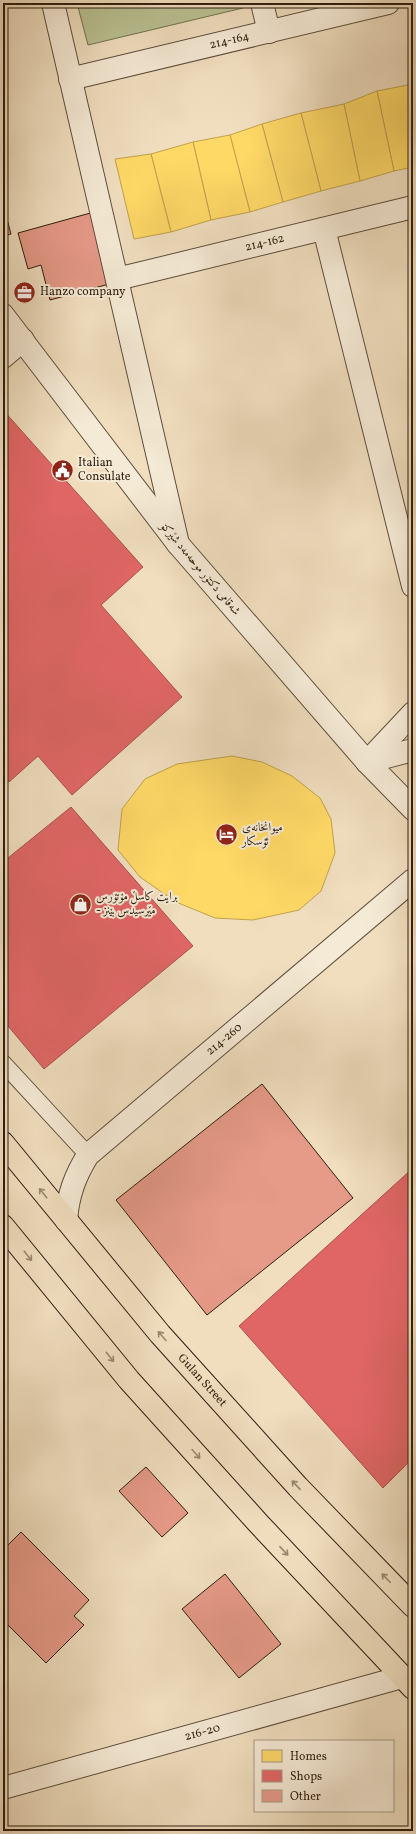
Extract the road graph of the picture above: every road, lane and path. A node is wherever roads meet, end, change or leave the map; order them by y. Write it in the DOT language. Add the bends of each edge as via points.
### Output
graph roads {
  1 [pos="52,3"];
  2 [pos="262,3"];
  3 [pos="388,3"];
  4 [pos="269,32"];
  5 [pos="70,80"];
  6 [pos="413,207"];
  7 [pos="324,229"];
  8 [pos="117,279"];
  9 [pos="3,315"];
  10 [pos="23,340"];
  11 [pos="3,357"];
  12 [pos="178,544"];
  13 [pos="413,586"];
  14 [pos="413,713"];
  15 [pos="413,750"];
  16 [pos="367,762"];
  17 [pos="413,809"];
  18 [pos="413,880"];
  19 [pos="3,1063"];
  20 [pos="3,1143"];
  21 [pos="88,1155"];
  22 [pos="66,1220"];
  23 [pos="3,1226"];
  24 [pos="413,1606"];
  25 [pos="407,1683"];
  26 [pos="3,1788"];
  1 -- 5 [label="street"];
  2 -- 4 [label="street"];
  3 -- 4 [label="street, 214-164"];
  4 -- 5 [label="street, 214-164"];
  5 -- 8 [label="street"];
  6 -- 7 [label="street, 214-162"];
  7 -- 8 [label="street, 214-162"];
  7 -- 13 [label="street"];
  8 -- 12 [label="street"];
  9 -- 10 [label="street, شەقامی دکتۆر موحەمەد شێرکۆ"];
  10 -- 11 [label="street"];
  10 -- 12 [label="street, شەقامی دکتۆر موحەمەد شێرکۆ"];
  12 -- 16 [label="street, شەقامی دکتۆر موحەمەد شێرکۆ"];
  14 -- 16 [label="street"];
  15 -- 16 [label="street"];
  16 -- 17 [label="street, شەقامی دکتۆر موحەمەد شێرکۆ"];
  18 -- 21 [label="street, 214-260"];
  19 -- 21 [label="lane"];
  22 -- 20 [label="main road, Gulan Street, one-way"];
  21 -- 22 [label="street, 214-260" via="77,1173 70,1192"];
  24 -- 22 [label="main road, Gulan Street, one-way" via="298,1487 176,1352"];
  23 -- 25 [label="main road, one-way" via="129,1380"];
  25 -- 26 [label="street, 216-20"];
}
